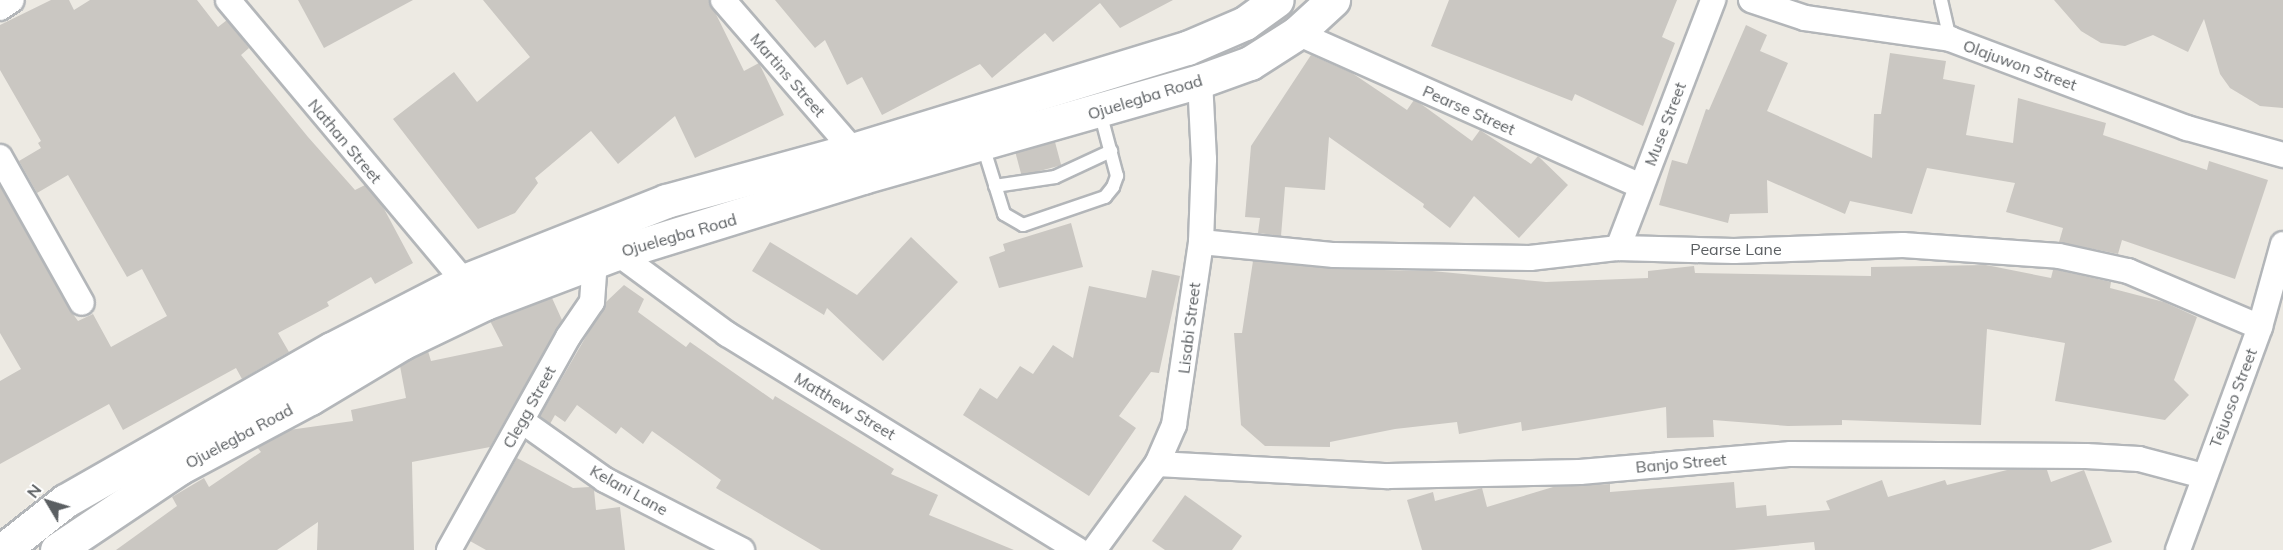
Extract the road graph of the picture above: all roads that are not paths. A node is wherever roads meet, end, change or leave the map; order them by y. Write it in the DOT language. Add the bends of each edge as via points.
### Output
graph roads {
  1 [pos="12,0"];
  2 [pos="228,0"];
  3 [pos="723,0"];
  4 [pos="1277,0"];
  5 [pos="1333,0"];
  6 [pos="1713,0"];
  7 [pos="1751,0"];
  8 [pos="1941,0"];
  9 [pos="0,8"];
  10 [pos="1297,33"];
  11 [pos="1950,39"];
  12 [pos="1200,81"];
  13 [pos="1099,111"];
  14 [pos="982,146"];
  15 [pos="853,150"];
  16 [pos="1111,151"];
  17 [pos="2283,155"];
  18 [pos="0,157"];
  19 [pos="995,186"];
  20 [pos="1641,186"];
  21 [pos="1201,242"];
  22 [pos="2283,244"];
  23 [pos="1618,248"];
  24 [pos="606,257"];
  25 [pos="464,281"];
  26 [pos="82,303"];
  27 [pos="2260,327"];
  28 [pos="522,421"];
  29 [pos="1157,464"];
  30 [pos="2203,476"];
  31 [pos="3,550"];
  32 [pos="57,550"];
  33 [pos="448,550"];
  34 [pos="742,550"];
  35 [pos="1078,550"];
  36 [pos="1094,550"];
  37 [pos="2178,550"];
  1 -- 9 [label="street"];
  2 -- 25 [label="street, Nathan Street"];
  3 -- 15 [label="street, Martins Street"];
  4 -- 15 [label="main road, Ojuelegba Road" via="1245,23 1187,48"];
  5 -- 10 [label="main road, Ojuelegba Road"];
  6 -- 20 [label="street, Muse Street"];
  7 -- 11 [label="street, Olajuwon Street" via="1805,18"];
  8 -- 11 [label="lane"];
  10 -- 12 [label="main road, Ojuelegba Road" via="1250,63"];
  10 -- 20 [label="street, Pearse Street"];
  11 -- 17 [label="street, Olajuwon Street" via="2187,128"];
  12 -- 13 [label="main road, Ojuelegba Road"];
  12 -- 21 [label="street, Lisabi Street" via="1204,159"];
  13 -- 14 [label="main road, Ojuelegba Road"];
  13 -- 16 [label="lane"];
  14 -- 19 [label="lane"];
  14 -- 24 [label="main road, Ojuelegba Road" via="863,177"];
  15 -- 25 [label="main road, Ojuelegba Road" via="666,201"];
  16 -- 19 [label="lane" via="1055,177"];
  16 -- 19 [label="lane" via="1117,176 1105,196 1023,225 1004,214"];
  18 -- 26 [label="street"];
  20 -- 23 [label="street, Muse Street"];
  21 -- 23 [label="street, Pearse Lane" via="1334,255 1530,258"];
  21 -- 29 [label="street, Lisabi Street" via="1174,425"];
  22 -- 27 [label="street, Tejuoso Street"];
  23 -- 27 [label="street, Pearse Lane" via="1734,251 1903,245 2059,256 2128,271"];
  24 -- 28 [label="street, Clegg Street" via="592,302"];
  24 -- 32 [label="main road, Ojuelegba Road" via="495,298 402,343 179,468"];
  24 -- 35 [label="street, Matthew Street"];
  25 -- 31 [label="main road, Ojuelegba Road" via="332,349 65,501"];
  27 -- 30 [label="street, Tejuoso Street"];
  28 -- 33 [label="street, Clegg Street"];
  28 -- 34 [label="street, Kelani Lane" via="605,480"];
  29 -- 30 [label="street, Banjo Street" via="1389,476 1580,472 1791,454 2086,456 2139,459"];
  29 -- 36 [label="street, Lisabi Street"];
  30 -- 37 [label="street, Tejuoso Street"];
}
